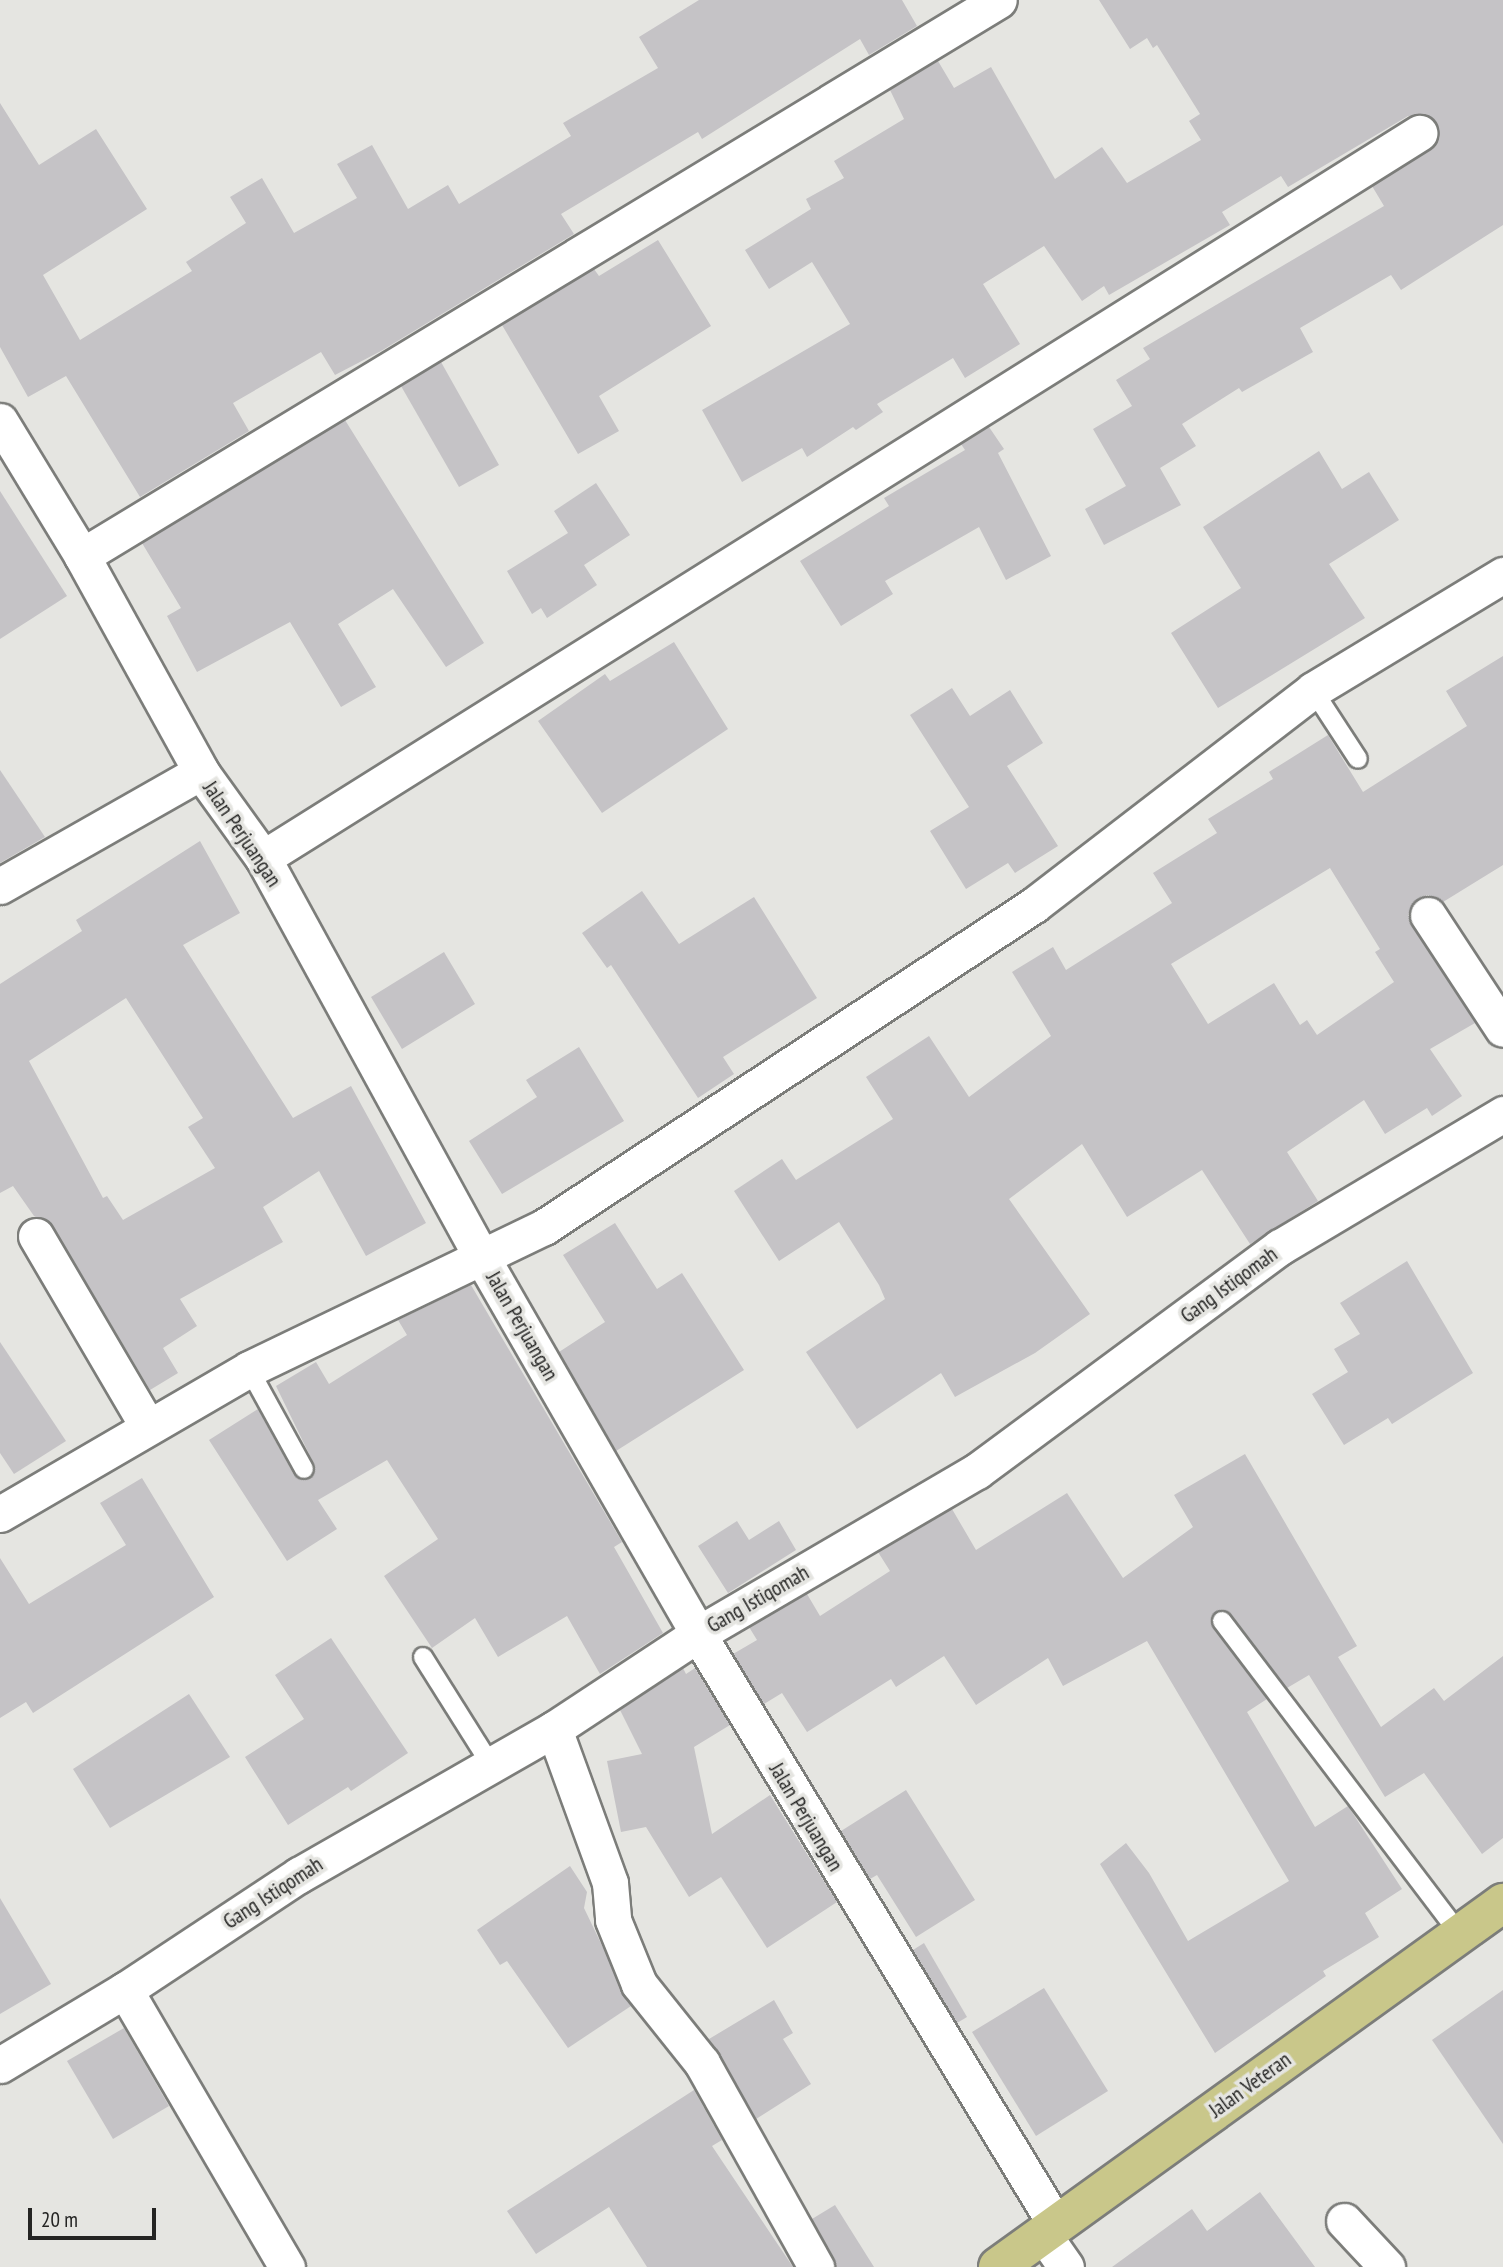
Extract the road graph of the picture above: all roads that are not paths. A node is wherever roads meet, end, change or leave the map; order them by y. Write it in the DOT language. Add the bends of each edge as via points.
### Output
graph roads {
  1 [pos="999,0"];
  2 [pos="1419,133"];
  3 [pos="0,421"];
  4 [pos="82,556"];
  5 [pos="1503,575"];
  6 [pos="1313,690"];
  7 [pos="1358,759"];
  8 [pos="201,772"];
  9 [pos="263,858"];
  10 [pos="0,886"];
  11 [pos="1427,915"];
  12 [pos="1503,1029"];
  13 [pos="1503,1114"];
  14 [pos="36,1236"];
  15 [pos="481,1256"];
  16 [pos="249,1368"];
  17 [pos="148,1427"];
  18 [pos="304,1469"];
  19 [pos="0,1514"];
  20 [pos="1222,1621"];
  21 [pos="698,1634"];
  22 [pos="423,1657"];
  23 [pos="554,1729"];
  24 [pos="491,1765"];
  25 [pos="1503,1903"];
  26 [pos="1460,1934"];
  27 [pos="125,1990"];
  28 [pos="0,2065"];
  29 [pos="1344,2221"];
  30 [pos="1049,2230"];
  31 [pos="287,2267"];
  32 [pos="816,2267"];
  33 [pos="998,2267"];
  34 [pos="1066,2267"];
  35 [pos="1387,2267"];
  1 -- 4 [label="street"];
  2 -- 9 [label="street"];
  3 -- 4 [label="street, Jalan Perjuangan"];
  4 -- 8 [label="street, Jalan Perjuangan"];
  5 -- 6 [label="street"];
  6 -- 7 [label="lane"];
  6 -- 15 [label="street" via="1034,905 544,1227"];
  8 -- 9 [label="street, Jalan Perjuangan"];
  8 -- 10 [label="street"];
  9 -- 15 [label="street, Jalan Perjuangan"];
  11 -- 12 [label="street"];
  13 -- 21 [label="street, Gang Istiqomah" via="1280,1247 977,1471"];
  14 -- 17 [label="street"];
  15 -- 16 [label="street"];
  15 -- 21 [label="street, Jalan Perjuangan"];
  16 -- 17 [label="street"];
  16 -- 18 [label="lane"];
  17 -- 19 [label="street"];
  20 -- 26 [label="lane"];
  21 -- 23 [label="street, Gang Istiqomah"];
  21 -- 30 [label="street, Jalan Perjuangan"];
  22 -- 24 [label="lane"];
  23 -- 24 [label="street, Gang Istiqomah"];
  23 -- 32 [label="street" via="610,1883 613,1920 639,1984 702,2063"];
  24 -- 27 [label="street, Gang Istiqomah" via="299,1875"];
  25 -- 26 [label="main road, Jalan Veteran"];
  26 -- 30 [label="main road, Jalan Veteran"];
  27 -- 28 [label="street, Gang Istiqomah"];
  27 -- 31 [label="street"];
  29 -- 35 [label="street"];
  30 -- 33 [label="main road, Jalan Veteran"];
  30 -- 34 [label="street, Jalan Perjuangan"];
}
